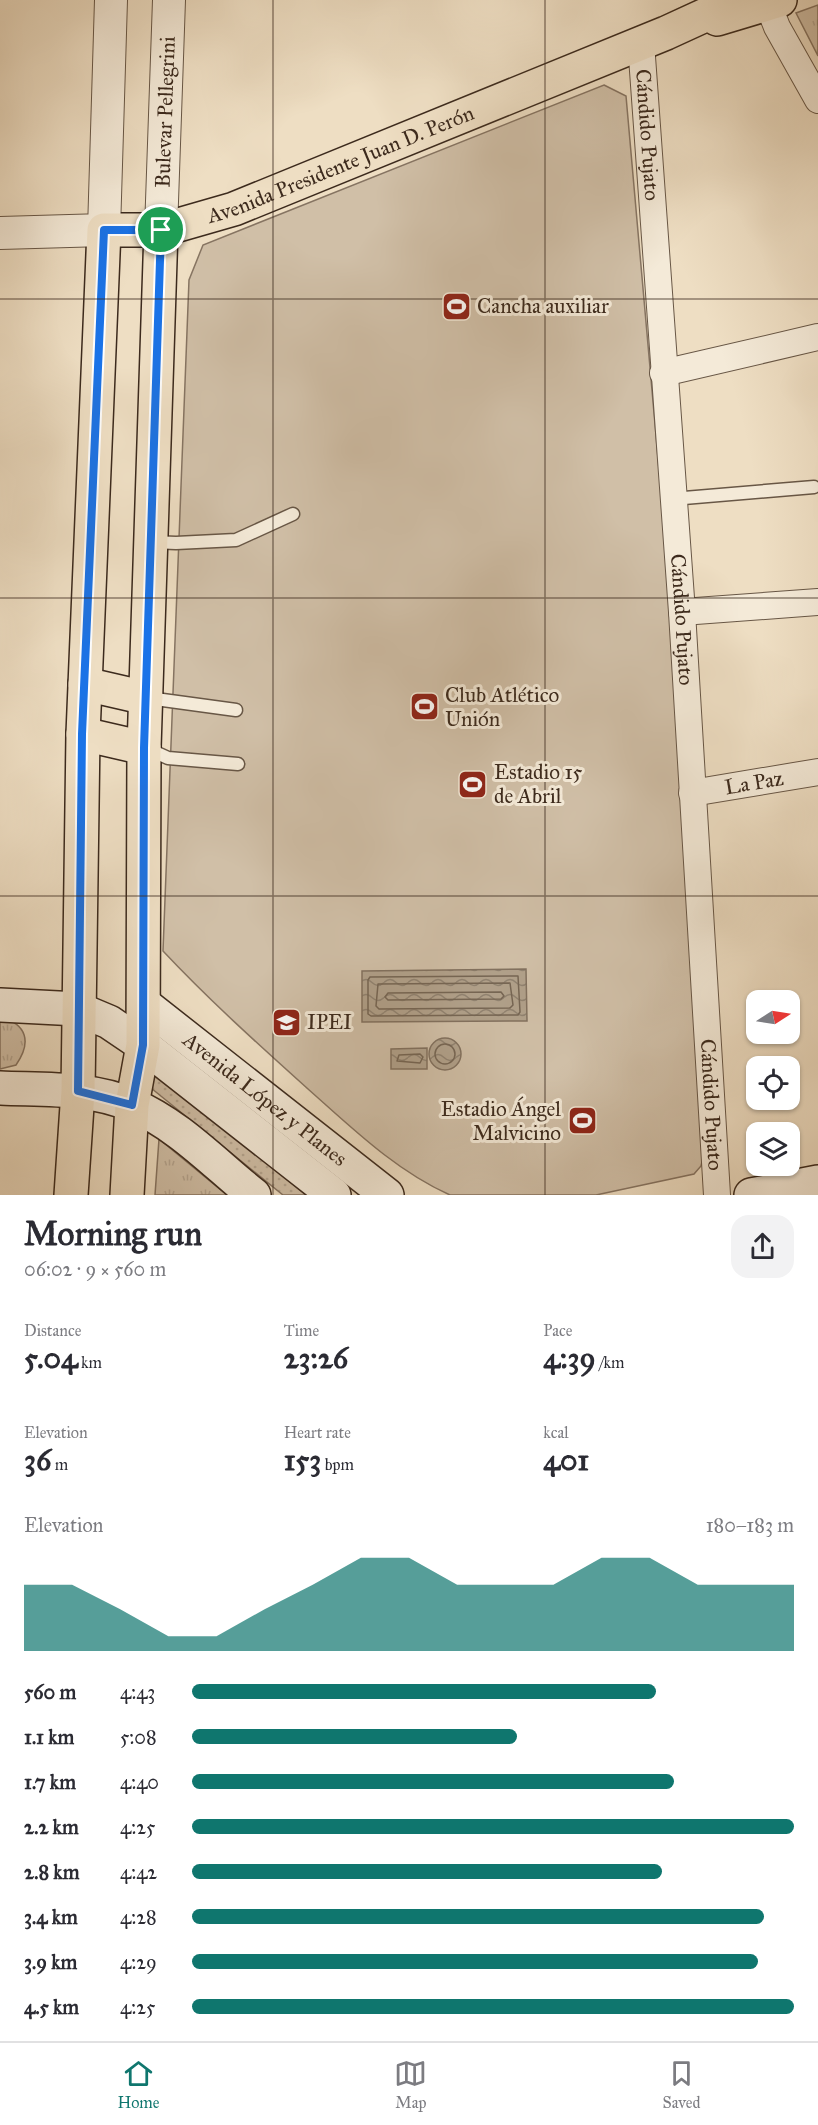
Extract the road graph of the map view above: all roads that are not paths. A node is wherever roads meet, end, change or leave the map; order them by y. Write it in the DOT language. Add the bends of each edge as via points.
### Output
graph roads {
  1 [pos="111,0"];
  2 [pos="169,0"];
  3 [pos="762,1"];
  4 [pos="653,38"];
  5 [pos="818,100"];
  6 [pos="104,230"];
  7 [pos="161,230"];
  8 [pos="0,233"];
  9 [pos="818,337"];
  10 [pos="663,373"];
  11 [pos="814,487"];
  12 [pos="672,499"];
  13 [pos="292,514"];
  14 [pos="151,542"];
  15 [pos="818,602"];
  16 [pos="682,612"];
  17 [pos="85,684"];
  18 [pos="146,698"];
  19 [pos="236,710"];
  20 [pos="82,734"];
  21 [pos="144,748"];
  22 [pos="238,764"];
  23 [pos="818,772"];
  24 [pos="692,793"];
  25 [pos="144,1004"];
  26 [pos="0,1005"];
  27 [pos="78,1009"];
  28 [pos="143,1045"];
  29 [pos="0,1088"];
  30 [pos="78,1091"];
  31 [pos="132,1105"];
  32 [pos="818,1182"];
  33 [pos="71,1195"];
  34 [pos="127,1195"];
  35 [pos="255,1195"];
  36 [pos="334,1195"];
  37 [pos="387,1195"];
  38 [pos="717,1195"];
  39 [pos="751,1195"];
  1 -- 6 [label="street"];
  2 -- 7 [label="street, Bulevar Pellegrini"];
  3 -- 4 [label="main road, Avenida Presidente Juan D. Perón"];
  3 -- 5 [label="street"];
  4 -- 7 [label="main road, Avenida Presidente Juan D. Perón" via="234,209"];
  4 -- 10 [label="street, Cándido Pujato"];
  6 -- 7 [label="main road, Avenida Presidente Juan D. Perón"];
  6 -- 8 [label="street, Avenida Presidente Juan D. Perón"];
  6 -- 17 [label="main road"];
  7 -- 14 [label="main road, Bulevar Pellegrini"];
  9 -- 10 [label="street"];
  10 -- 12 [label="street, Cándido Pujato"];
  11 -- 12 [label="lane"];
  12 -- 16 [label="street, Cándido Pujato"];
  13 -- 14 [label="lane" via="236,540"];
  14 -- 18 [label="main road, Bulevar Pellegrini"];
  15 -- 16 [label="street"];
  16 -- 24 [label="street, Cándido Pujato"];
  17 -- 18 [label="main road"];
  17 -- 20 [label="main road"];
  18 -- 19 [label="lane"];
  18 -- 21 [label="main road, Bulevar Pellegrini"];
  20 -- 21 [label="main road"];
  20 -- 27 [label="main road"];
  21 -- 22 [label="lane" via="168,758"];
  21 -- 25 [label="main road, Bulevar Pellegrini"];
  23 -- 24 [label="street, La Paz"];
  24 -- 38 [label="street, Cándido Pujato"];
  25 -- 28 [label="main road, Bulevar Pellegrini"];
  25 -- 37 [label="main road, Avenida López y Planes"];
  26 -- 27 [label="main road, Avenida López y Planes"];
  27 -- 28 [label="main road, Avenida López y Planes" via="109,1022"];
  27 -- 30 [label="main road"];
  28 -- 31 [label="main road, Bulevar Pellegrini"];
  28 -- 36 [label="main road, Avenida López y Planes"];
  29 -- 30 [label="main road"];
  30 -- 31 [label="main road"];
  30 -- 33 [label="main road"];
  31 -- 34 [label="main road, Bulevar Pellegrini"];
  31 -- 35 [label="main road" via="160,1121"];
  32 -- 39 [label="main road"];
}
